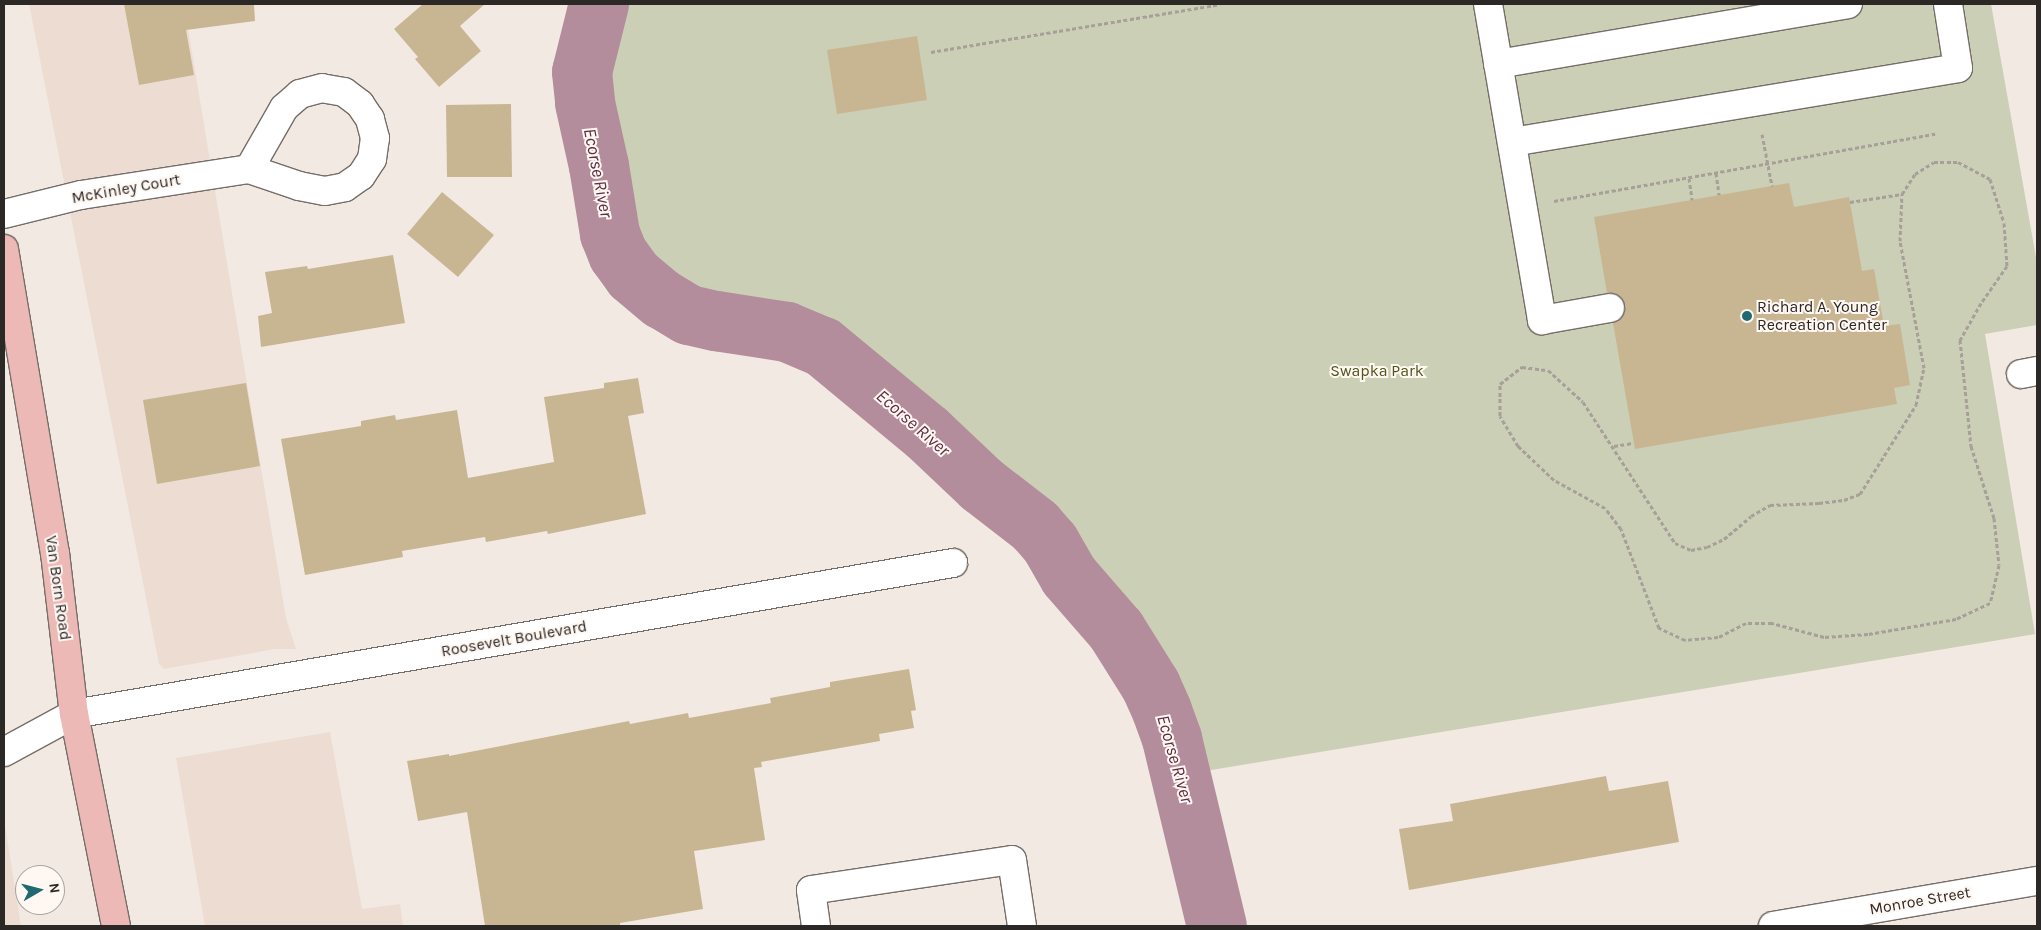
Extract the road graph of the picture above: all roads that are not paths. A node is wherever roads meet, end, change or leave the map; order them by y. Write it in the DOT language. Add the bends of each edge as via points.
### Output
graph roads {
  1 [pos="1488,4"];
  2 [pos="1848,4"];
  3 [pos="1948,4"];
  4 [pos="1498,64"];
  5 [pos="1512,142"];
  6 [pos="249,169"];
  7 [pos="4,214"];
  8 [pos="4,249"];
  9 [pos="1610,308"];
  10 [pos="953,563"];
  11 [pos="74,714"];
  12 [pos="4,752"];
  13 [pos="2037,881"];
  14 [pos="116,926"];
  15 [pos="816,926"];
  16 [pos="1022,926"];
  17 [pos="1773,926"];
  1 -- 4 [label="street"];
  2 -- 4 [label="street"];
  3 -- 5 [label="street" via="1958,68"];
  4 -- 5 [label="street"];
  5 -- 9 [label="street" via="1542,320"];
  6 -- 6 [label="street, McKinley Court" via="284,108 300,94 322,88 344,92 360,104 370,118 375,138 372,158 361,176 345,187 325,191"];
  6 -- 7 [label="street, McKinley Court" via="81,195"];
  8 -- 11 [label="main road, Van Born Road" via="55,553"];
  10 -- 11 [label="street, Roosevelt Boulevard"];
  11 -- 12 [label="street, Roosevelt Boulevard"];
  11 -- 14 [label="main road, Van Born Road"];
  13 -- 17 [label="street, Monroe Street"];
  15 -- 16 [label="street" via="811,890 1012,860"];
}
